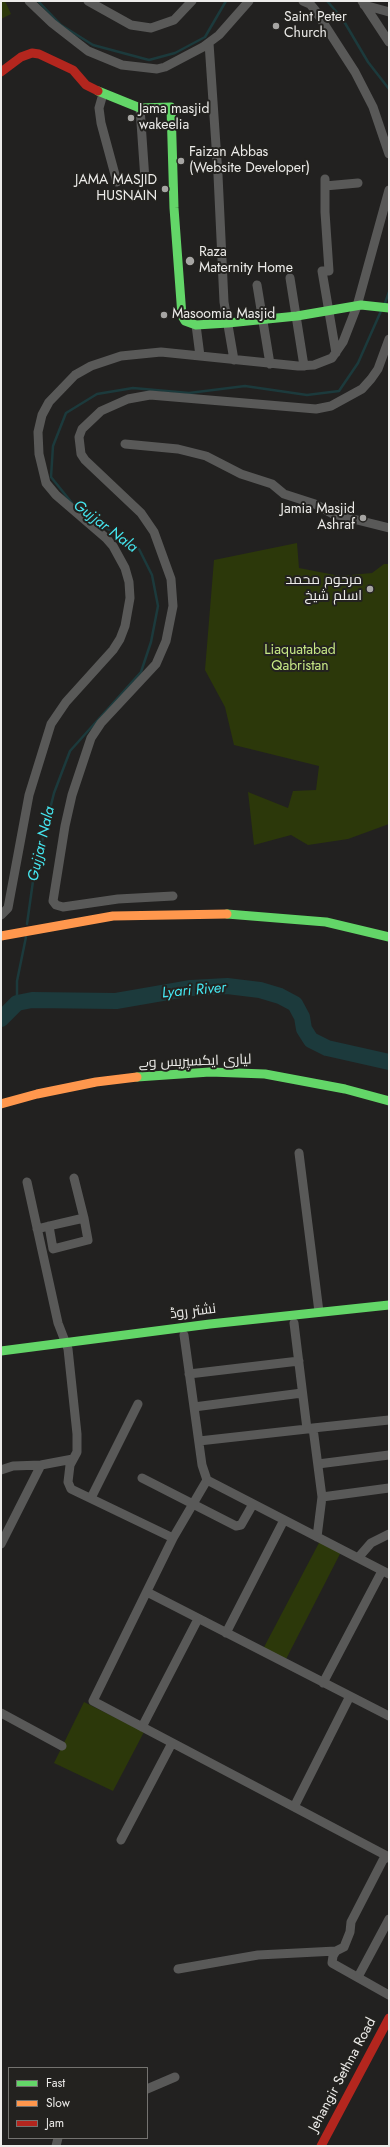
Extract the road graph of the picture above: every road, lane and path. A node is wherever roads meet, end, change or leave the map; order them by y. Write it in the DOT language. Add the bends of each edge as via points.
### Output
graph roads {
  1 [pos="29,1"];
  2 [pos="88,1"];
  3 [pos="192,1"];
  4 [pos="249,1"];
  5 [pos="303,1"];
  6 [pos="363,3"];
  7 [pos="389,12"];
  8 [pos="389,42"];
  9 [pos="209,43"];
  10 [pos="1,72"];
  11 [pos="103,94"];
  12 [pos="140,108"];
  13 [pos="389,154"];
  14 [pos="145,180"];
  15 [pos="117,182"];
  16 [pos="358,183"];
  17 [pos="389,190"];
  18 [pos="290,278"];
  19 [pos="257,285"];
  20 [pos="359,306"];
  21 [pos="389,308"];
  22 [pos="328,311"];
  23 [pos="297,316"];
  24 [pos="263,320"];
  25 [pos="228,323"];
  26 [pos="196,325"];
  27 [pos="389,339"];
  28 [pos="336,353"];
  29 [pos="200,356"];
  30 [pos="386,357"];
  31 [pos="234,360"];
  32 [pos="270,364"];
  33 [pos="304,366"];
  34 [pos="125,444"];
  35 [pos="389,528"];
  36 [pos="174,896"];
  37 [pos="1,915"];
  38 [pos="1,936"];
  39 [pos="389,937"];
  40 [pos="389,1101"];
  41 [pos="1,1104"];
  42 [pos="299,1153"];
  43 [pos="74,1178"];
  44 [pos="27,1182"];
  45 [pos="84,1218"];
  46 [pos="49,1226"];
  47 [pos="37,1229"];
  48 [pos="389,1305"];
  49 [pos="319,1312"];
  50 [pos="389,1313"];
  51 [pos="294,1323"];
  52 [pos="184,1335"];
  53 [pos="67,1346"];
  54 [pos="1,1351"];
  55 [pos="1,1359"];
  56 [pos="299,1361"];
  57 [pos="189,1374"];
  58 [pos="302,1394"];
  59 [pos="138,1404"];
  60 [pos="194,1407"];
  61 [pos="389,1420"];
  62 [pos="310,1428"];
  63 [pos="199,1441"];
  64 [pos="389,1455"];
  65 [pos="73,1459"];
  66 [pos="318,1464"];
  67 [pos="41,1465"];
  68 [pos="1,1470"];
  69 [pos="142,1478"];
  70 [pos="207,1480"];
  71 [pos="389,1488"];
  72 [pos="322,1497"];
  73 [pos="91,1498"];
  74 [pos="193,1504"];
  75 [pos="252,1504"];
  76 [pos="284,1520"];
  77 [pos="389,1534"];
  78 [pos="317,1537"];
  79 [pos="173,1538"];
  80 [pos="1,1544"];
  81 [pos="358,1558"];
  82 [pos="386,1572"];
  83 [pos="147,1592"];
  84 [pos="198,1619"];
  85 [pos="226,1633"];
  86 [pos="323,1683"];
  87 [pos="350,1696"];
  88 [pos="1,1713"];
  89 [pos="389,1716"];
  90 [pos="142,1727"];
  91 [pos="172,1743"];
  92 [pos="62,1746"];
  93 [pos="294,1807"];
  94 [pos="121,1840"];
  95 [pos="389,1857"];
  96 [pos="389,1919"];
  97 [pos="336,1951"];
  98 [pos="178,1969"];
  99 [pos="358,1977"];
  100 [pos="389,1995"];
  101 [pos="389,2018"];
  102 [pos="175,2077"];
  103 [pos="364,2086"];
  104 [pos="148,2088"];
  105 [pos="321,2146"];
  106 [pos="331,2146"];
  1 -- 9 [label="street" via="88,51 122,64 158,69"];
  2 -- 3 [label="street" via="131,25 150,28 174,20"];
  4 -- 9 [label="street"];
  5 -- 13 [label="street" via="315,10 362,84"];
  6 -- 7 [label="street"];
  6 -- 8 [label="street"];
  9 -- 25 [label="street" via="224,302"];
  10 -- 11 [label="main road" via="21,57 32,53 39,54 73,70 86,85"];
  11 -- 12 [label="main road"];
  11 -- 15 [label="street" via="99,108 101,123"];
  12 -- 14 [label="street"];
  12 -- 26 [label="main road" via="170,107 182,316 185,321"];
  16 -- 22 [label="street" via="325,182 329,270 322,271"];
  17 -- 20 [label="street"];
  18 -- 23 [label="street"];
  19 -- 24 [label="street"];
  20 -- 21 [label="main road"];
  20 -- 22 [label="main road"];
  20 -- 28 [label="street"];
  22 -- 23 [label="main road"];
  22 -- 28 [label="street"];
  23 -- 24 [label="main road"];
  23 -- 33 [label="street"];
  24 -- 25 [label="main road"];
  24 -- 32 [label="street"];
  25 -- 26 [label="main road"];
  25 -- 31 [label="street"];
  26 -- 29 [label="street"];
  27 -- 30 [label="street"];
  28 -- 33 [label="street" via="323,362"];
  29 -- 31 [label="street"];
  29 -- 37 [label="street" via="150,352 121,356 91,366 75,375 58,391 42,415 38,432 39,454 46,483 113,546 125,568 130,598 120,639 66,702 51,724 29,795 8,908"];
  30 -- 36 [label="street" via="362,389 331,406 316,409 150,395 128,399 101,411 82,429 79,437 81,454 85,460 141,513 154,532 171,579 173,606 166,641 156,664 101,723 91,738 72,795 53,902 63,907 118,899"];
  31 -- 32 [label="street"];
  32 -- 33 [label="street"];
  34 -- 35 [label="street" via="178,448 206,456 241,474 272,484 284,494 315,504 333,514"];
  38 -- 39 [label="main road" via="113,916 192,913 239,914 326,922"];
  40 -- 41 [label="main road, لیاری ایکسپریس وے" via="345,1089 272,1075 210,1072 96,1082"];
  42 -- 49 [label="street"];
  43 -- 45 [label="street"];
  44 -- 47 [label="street"];
  45 -- 46 [label="street"];
  45 -- 46 [label="street" via="88,1240 53,1249"];
  46 -- 47 [label="street"];
  47 -- 53 [label="street" via="58,1323"];
  48 -- 49 [label="main road, نشتر روڈ"];
  49 -- 53 [label="main road, نشتر روڈ"];
  50 -- 51 [label="main road, نشتر روڈ"];
  51 -- 52 [label="main road, نشتر روڈ"];
  51 -- 56 [label="street"];
  52 -- 53 [label="main road, نشتر روڈ"];
  52 -- 57 [label="street"];
  53 -- 54 [label="main road, نشتر روڈ"];
  53 -- 55 [label="main road, نشتر روڈ"];
  53 -- 65 [label="street" via="78,1434"];
  56 -- 57 [label="street"];
  56 -- 58 [label="street"];
  57 -- 60 [label="street"];
  58 -- 60 [label="street"];
  58 -- 62 [label="street"];
  59 -- 73 [label="street"];
  60 -- 63 [label="street"];
  61 -- 62 [label="street"];
  62 -- 63 [label="street"];
  62 -- 66 [label="street"];
  63 -- 70 [label="street"];
  64 -- 66 [label="street"];
  65 -- 67 [label="street"];
  65 -- 73 [label="street" via="67,1476 71,1489"];
  66 -- 72 [label="street"];
  67 -- 68 [label="street" via="21,1465"];
  67 -- 80 [label="street"];
  69 -- 74 [label="street"];
  70 -- 74 [label="street"];
  70 -- 75 [label="street"];
  71 -- 72 [label="street"];
  72 -- 78 [label="street"];
  73 -- 79 [label="street"];
  74 -- 75 [label="street" via="239,1526"];
  74 -- 79 [label="street"];
  75 -- 76 [label="street"];
  76 -- 78 [label="street"];
  76 -- 85 [label="street"];
  77 -- 81 [label="street" via="371,1542"];
  78 -- 81 [label="street"];
  79 -- 83 [label="street"];
  81 -- 82 [label="street"];
  82 -- 86 [label="street"];
  83 -- 84 [label="street"];
  83 -- 90 [label="street" via="93,1701"];
  84 -- 85 [label="street"];
  84 -- 90 [label="street"];
  85 -- 86 [label="street"];
  86 -- 87 [label="street"];
  87 -- 89 [label="street"];
  87 -- 93 [label="street"];
  88 -- 92 [label="street"];
  90 -- 91 [label="street"];
  91 -- 93 [label="street"];
  91 -- 94 [label="street"];
  93 -- 95 [label="street"];
  95 -- 97 [label="street" via="383,1860 351,1922 344,1947"];
  96 -- 99 [label="street"];
  97 -- 98 [label="street" via="258,1955"];
  97 -- 99 [label="street" via="332,1963"];
  99 -- 100 [label="street"];
  101 -- 105 [label="main road, Jehangir Sethna Road"];
  102 -- 104 [label="street"];
  103 -- 106 [label="main road, Jehangir Sethna Road"];
}
